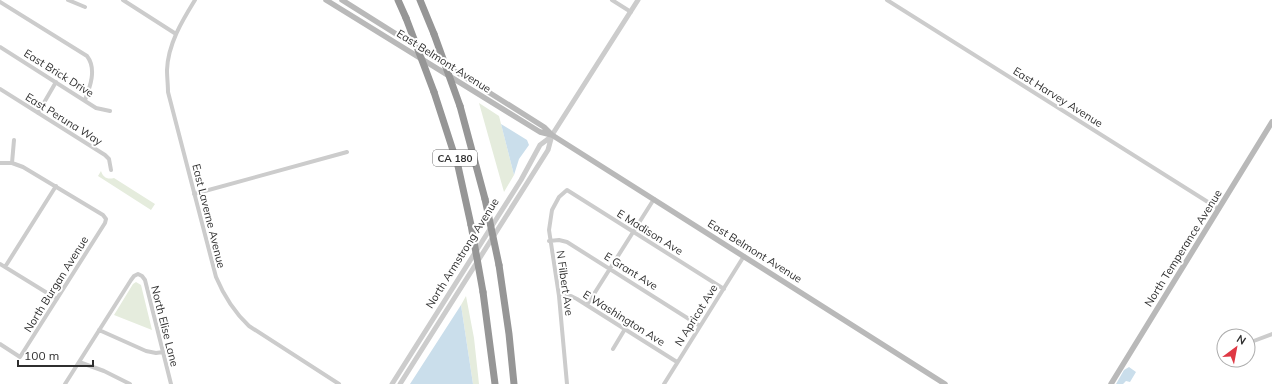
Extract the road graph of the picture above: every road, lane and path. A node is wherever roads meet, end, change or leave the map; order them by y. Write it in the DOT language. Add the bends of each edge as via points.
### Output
graph roads {
  1 [pos="68,0"];
  2 [pos="123,0"];
  3 [pos="195,0"];
  4 [pos="326,0"];
  5 [pos="342,0"];
  6 [pos="398,0"];
  7 [pos="420,0"];
  8 [pos="612,0"];
  9 [pos="638,0"];
  10 [pos="887,0"];
  11 [pos="0,2"];
  12 [pos="84,8"];
  13 [pos="631,12"];
  14 [pos="176,34"];
  15 [pos="0,47"];
  16 [pos="56,82"];
  17 [pos="0,89"];
  18 [pos="85,100"];
  19 [pos="110,110"];
  20 [pos="38,113"];
  21 [pos="1272,122"];
  22 [pos="552,135"];
  23 [pos="14,140"];
  24 [pos="347,152"];
  25 [pos="0,163"];
  26 [pos="12,163"];
  27 [pos="111,170"];
  28 [pos="56,186"];
  29 [pos="566,190"];
  30 [pos="194,194"];
  31 [pos="654,199"];
  32 [pos="1218,209"];
  33 [pos="633,232"];
  34 [pos="549,240"];
  35 [pos="744,256"];
  36 [pos="0,264"];
  37 [pos="5,267"];
  38 [pos="610,268"];
  39 [pos="724,289"];
  40 [pos="559,296"];
  41 [pos="57,299"];
  42 [pos="587,305"];
  43 [pos="700,326"];
  44 [pos="99,330"];
  45 [pos="625,330"];
  46 [pos="1272,334"];
  47 [pos="1256,340"];
  48 [pos="0,344"];
  49 [pos="613,349"];
  50 [pos="163,352"];
  51 [pos="79,362"];
  52 [pos="677,362"];
  53 [pos="65,384"];
  54 [pos="130,384"];
  55 [pos="171,384"];
  56 [pos="339,384"];
  57 [pos="392,384"];
  58 [pos="400,384"];
  59 [pos="495,384"];
  60 [pos="514,384"];
  61 [pos="567,384"];
  62 [pos="664,384"];
  63 [pos="945,384"];
  64 [pos="1110,384"];
  1 -- 12 [label="street"];
  2 -- 14 [label="street"];
  3 -- 14 [label="street, East Laverne Avenue"];
  4 -- 22 [label="main road, East Belmont Avenue" via="540,132"];
  5 -- 22 [label="main road, East Belmont Avenue" via="544,126"];
  6 -- 59 [label="highway, CA 180, bridge" via="434,92 458,166 483,292"];
  7 -- 60 [label="highway, CA 180, bridge" via="460,106 485,199 499,265"];
  8 -- 13 [label="street"];
  9 -- 13 [label="street, North Armstrong Avenue"];
  10 -- 32 [label="street, East Harvey Avenue"];
  11 -- 18 [label="street" via="87,56 92,75"];
  13 -- 22 [label="street, North Armstrong Avenue"];
  14 -- 30 [label="street, East Laverne Avenue" via="167,68 168,92"];
  15 -- 16 [label="street, East Brick Drive"];
  16 -- 18 [label="street, East Brick Drive"];
  16 -- 20 [label="street"];
  17 -- 20 [label="street, East Peruna Way"];
  18 -- 19 [label="street, East Brick Drive" via="96,108"];
  20 -- 27 [label="street, East Peruna Way" via="105,155 109,159"];
  21 -- 32 [label="main road, North Temperance Avenue"];
  22 -- 31 [label="main road, East Belmont Avenue"];
  22 -- 57 [label="street, North Armstrong Avenue" via="540,145 521,180"];
  22 -- 58 [label="street, North Armstrong Avenue" via="548,150"];
  23 -- 26 [label="street"];
  24 -- 30 [label="street"];
  25 -- 26 [label="street"];
  26 -- 28 [label="street"];
  28 -- 37 [label="street"];
  28 -- 41 [label="street, North Burgan Avenue" via="106,219"];
  29 -- 33 [label="street, E Madison Ave"];
  29 -- 34 [label="street, N Filbert Ave" via="552,210"];
  30 -- 56 [label="street, East Laverne Avenue" via="216,277 232,308 258,333"];
  31 -- 33 [label="street"];
  31 -- 35 [label="main road, East Belmont Avenue"];
  32 -- 64 [label="main road, North Temperance Avenue"];
  33 -- 38 [label="street"];
  33 -- 39 [label="street, E Madison Ave"];
  34 -- 38 [label="street, E Grant Ave" via="567,242"];
  34 -- 40 [label="street, N Filbert Ave"];
  35 -- 39 [label="street, N Apricot Ave"];
  35 -- 63 [label="main road, East Belmont Avenue"];
  36 -- 37 [label="street"];
  37 -- 41 [label="street"];
  38 -- 42 [label="street"];
  38 -- 43 [label="street, E Grant Ave"];
  39 -- 43 [label="street, N Apricot Ave"];
  40 -- 42 [label="street, E Washington Ave" via="571,296"];
  40 -- 61 [label="street, N Filbert Ave"];
  41 -- 48 [label="street, North Burgan Avenue" via="20,357"];
  42 -- 45 [label="street, E Washington Ave"];
  43 -- 52 [label="street, N Apricot Ave"];
  44 -- 50 [label="street" via="146,351"];
  44 -- 50 [label="street, North Elise Lane" via="131,280 138,274 145,280"];
  44 -- 51 [label="street"];
  45 -- 49 [label="street"];
  45 -- 52 [label="street, E Washington Ave"];
  46 -- 47 [label="street"];
  50 -- 55 [label="street, North Elise Lane"];
  51 -- 53 [label="street"];
  51 -- 54 [label="street"];
  52 -- 62 [label="street, N Apricot Ave"];
}
